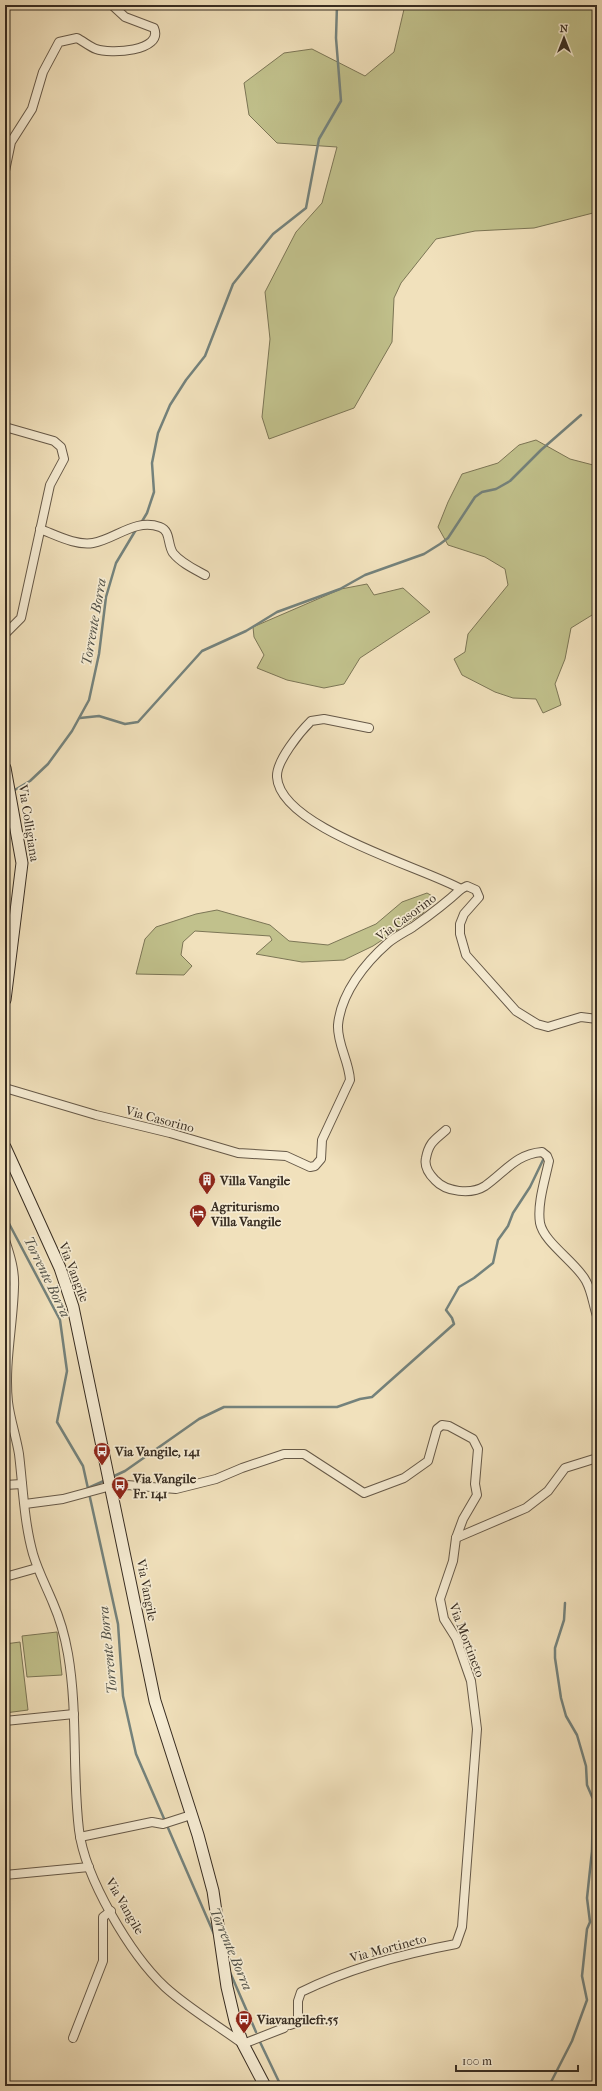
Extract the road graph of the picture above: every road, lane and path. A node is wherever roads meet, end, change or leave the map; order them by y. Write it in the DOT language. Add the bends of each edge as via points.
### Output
graph roads {
  1 [pos="112,5"];
  2 [pos="5,171"];
  3 [pos="5,191"];
  4 [pos="5,202"];
  5 [pos="5,427"];
  6 [pos="40,530"];
  7 [pos="205,575"];
  8 [pos="5,634"];
  9 [pos="368,728"];
  10 [pos="5,768"];
  11 [pos="461,889"];
  12 [pos="5,1000"];
  13 [pos="597,1019"];
  14 [pos="5,1088"];
  15 [pos="446,1130"];
  16 [pos="5,1147"];
  17 [pos="5,1240"];
  18 [pos="597,1316"];
  19 [pos="8,1321"];
  20 [pos="597,1458"];
  21 [pos="22,1484"];
  22 [pos="5,1485"];
  23 [pos="111,1486"];
  24 [pos="25,1504"];
  25 [pos="456,1538"];
  26 [pos="37,1568"];
  27 [pos="5,1577"];
  28 [pos="74,1714"];
  29 [pos="5,1721"];
  30 [pos="191,1815"];
  31 [pos="80,1837"];
  32 [pos="89,1867"];
  33 [pos="5,1875"];
  34 [pos="111,1911"];
  35 [pos="234,2015"];
  36 [pos="220,2027"];
  37 [pos="73,2038"];
  38 [pos="244,2044"];
  39 [pos="265,2086"];
  1 -- 2 [label="street" via="125,17 154,28 156,36 153,41 138,49 122,51 97,50 77,38 59,42 43,72 32,109 11,142"];
  3 -- 4 [label="street"];
  5 -- 6 [label="street" via="54,441 61,446 64,459 50,485"];
  6 -- 7 [label="street" via="76,542 92,543 133,526 146,524 161,527 167,533 172,551 179,560"];
  6 -- 8 [label="street" via="21,618"];
  9 -- 11 [label="street" via="324,719 311,721 280,763 277,777 281,791 296,808 329,830 370,851"];
  10 -- 12 [label="street, Via Colligiana" via="22,856 22,875"];
  11 -- 13 [label="street" via="472,887 478,897 464,914 460,924 466,955 516,1011 537,1024 548,1027 581,1017"];
  11 -- 14 [label="street, Via Casorino" via="425,919 389,942 354,982 346,997 338,1024 338,1037 350,1080 322,1140 322,1159 316,1166 310,1167 286,1156 238,1153"];
  15 -- 18 [label="street" via="429,1144 425,1160 428,1173 439,1185 452,1190 464,1191 484,1187 517,1160 530,1153 542,1152 547,1156 549,1161 540,1224 549,1238 586,1279"];
  16 -- 23 [label="street, Via Vangile" via="60,1268 73,1307"];
  17 -- 19 [label="street, Via Vangile" via="13,1267 14,1287"];
  19 -- 21 [label="street, Via Vangile" via="8,1395"];
  20 -- 25 [label="street" via="565,1468 548,1491 526,1508"];
  21 -- 22 [label="street"];
  21 -- 24 [label="street, Via Vangile"];
  23 -- 24 [label="street, Via Mortineto" via="63,1499"];
  23 -- 25 [label="street, Via Mortineto" via="176,1489 216,1479 284,1454 304,1454 364,1492 404,1478 428,1461 437,1429 442,1425 449,1426 473,1439 478,1449 474,1484 477,1495 463,1519"];
  23 -- 30 [label="street, Via Vangile" via="155,1701"];
  24 -- 26 [label="street, Via Vangile" via="29,1541"];
  25 -- 38 [label="street, Via Mortineto" via="453,1561 440,1599 441,1610 456,1638 471,1681 477,1729 462,1927 456,1944 385,1960 331,1977 300,1992 298,2022"];
  26 -- 27 [label="street"];
  26 -- 28 [label="street, Via Vangile" via="56,1610 65,1640"];
  28 -- 29 [label="street"];
  28 -- 31 [label="street, Via Vangile"];
  30 -- 31 [label="street" via="163,1824 152,1822"];
  30 -- 35 [label="street, Via Vangile" via="213,1891 227,1987"];
  31 -- 32 [label="street, Via Vangile"];
  32 -- 33 [label="street"];
  32 -- 34 [label="street, Via Vangile"];
  34 -- 36 [label="street, Via Vangile" via="133,1948 161,1982 176,1996"];
  34 -- 37 [label="street" via="104,1917 104,1951 100,1972"];
  35 -- 36 [label="street"];
  35 -- 38 [label="street, Via Vangile"];
  36 -- 38 [label="street, Via Vangile"];
  38 -- 39 [label="street, Via Vangile"];
}
